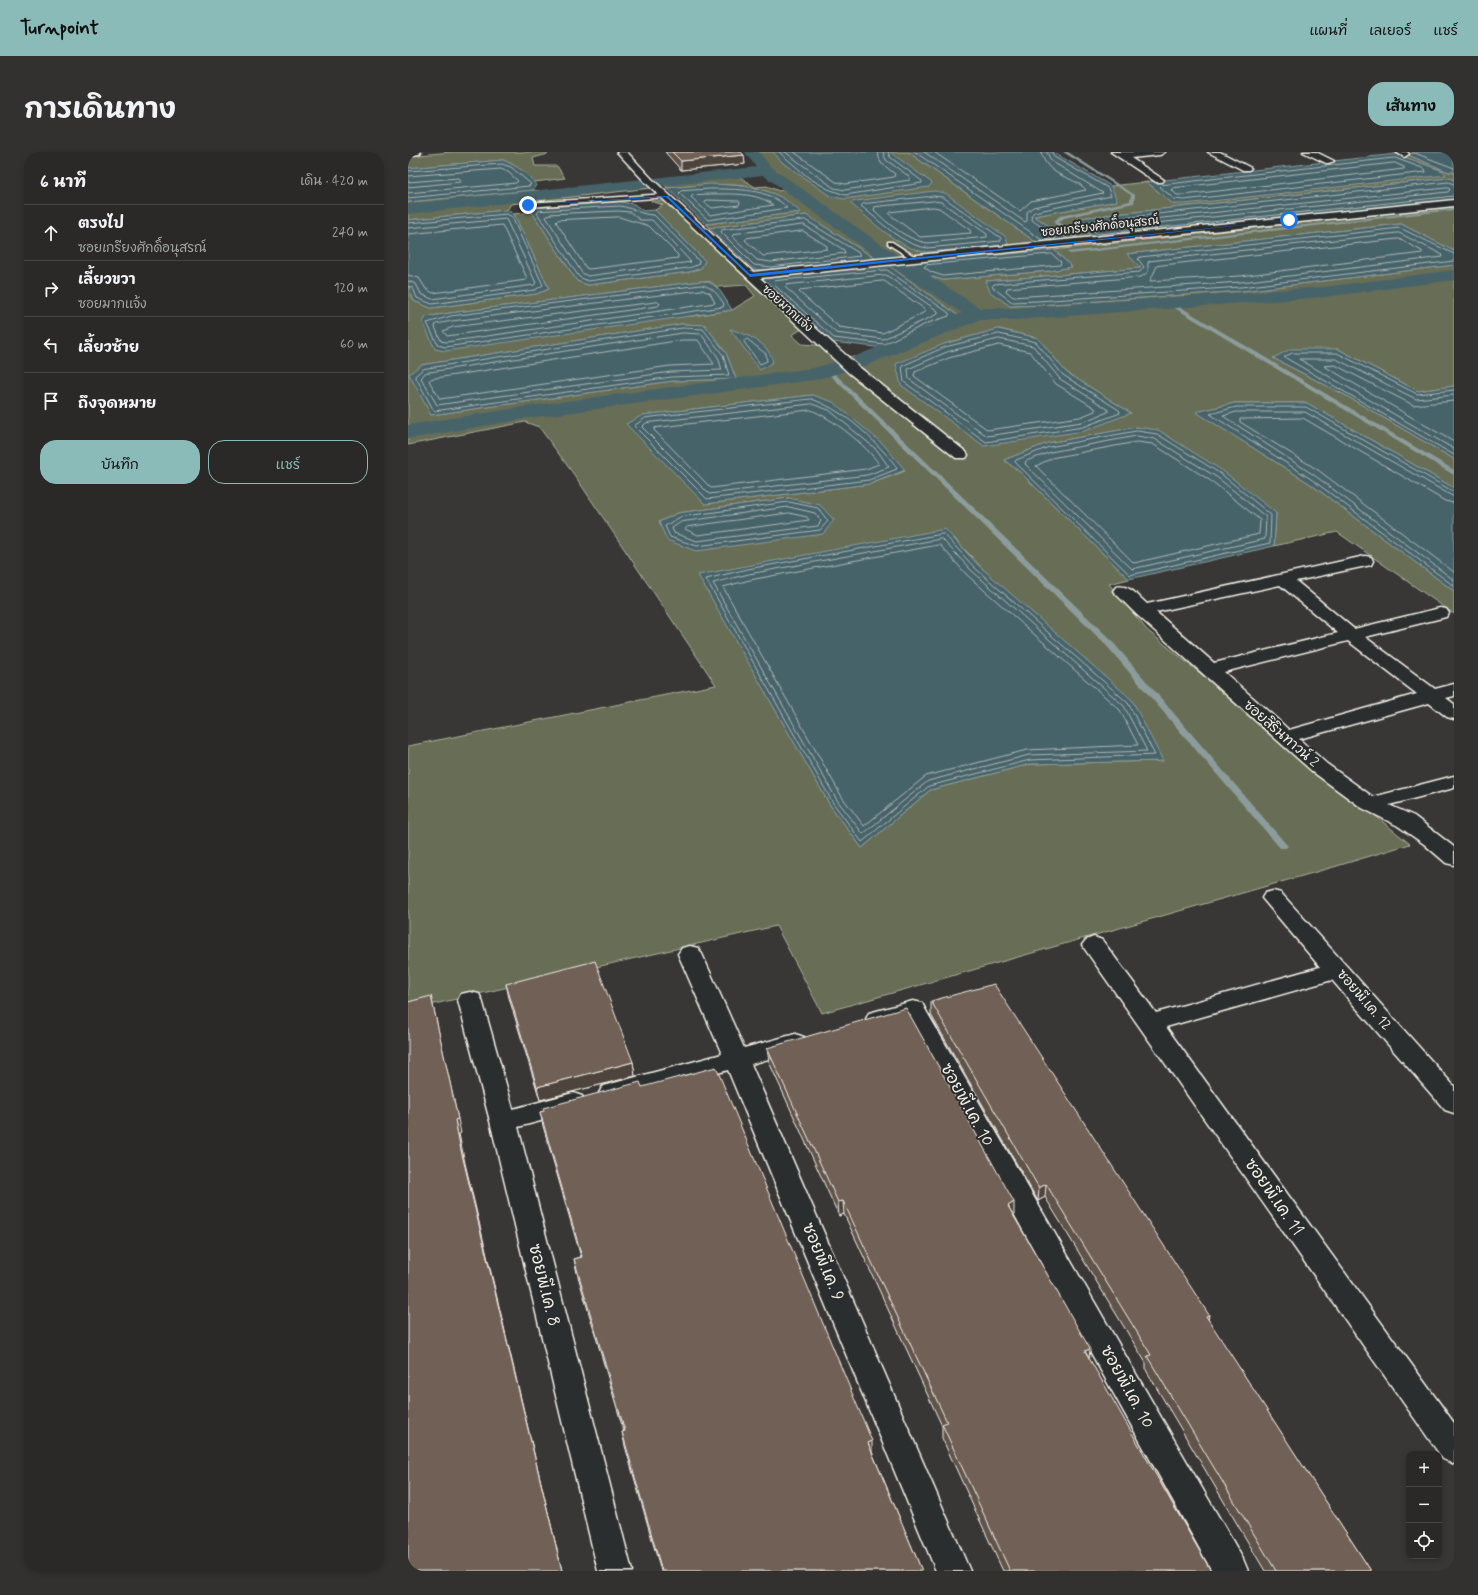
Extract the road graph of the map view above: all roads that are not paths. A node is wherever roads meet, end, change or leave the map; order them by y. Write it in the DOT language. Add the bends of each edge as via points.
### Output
graph roads {
  1 [pos="416,152"];
  2 [pos="622,152"];
  3 [pos="1160,152"];
  4 [pos="1213,152"];
  5 [pos="1308,152"];
  6 [pos="408,153"];
  7 [pos="1119,154"];
  8 [pos="1329,161"];
  9 [pos="1246,168"];
  10 [pos="1159,180"];
  11 [pos="666,196"];
  12 [pos="1454,203"];
  13 [pos="528,205"];
  14 [pos="890,243"];
  15 [pos="909,258"];
  16 [pos="750,276"];
  17 [pos="961,455"];
  18 [pos="1365,561"];
  19 [pos="1284,580"];
  20 [pos="1122,591"];
  21 [pos="1142,610"];
  22 [pos="1440,613"];
  23 [pos="1351,635"];
  24 [pos="1209,670"];
  25 [pos="1454,690"];
  26 [pos="1432,696"];
  27 [pos="1454,713"];
  28 [pos="1284,737"];
  29 [pos="1454,782"];
  30 [pos="1369,804"];
  31 [pos="1454,858"];
  32 [pos="1273,898"];
  33 [pos="1094,945"];
  34 [pos="690,954"];
  35 [pos="1337,970"];
  36 [pos="470,1000"];
  37 [pos="1151,1023"];
  38 [pos="852,1027"];
  39 [pos="821,1036"];
  40 [pos="737,1060"];
  41 [pos="1454,1103"];
  42 [pos="503,1121"];
  43 [pos="1454,1449"];
  44 [pos="615,1571"];
  45 [pos="953,1571"];
  46 [pos="1231,1571"];
  1 -- 6 [label="street"];
  2 -- 11 [label="street, ซอยมากแจ้ง"];
  3 -- 7 [label="street"];
  4 -- 9 [label="street"];
  5 -- 8 [label="street"];
  7 -- 10 [label="street"];
  11 -- 13 [label="lane"];
  11 -- 16 [label="street, ซอยมากแจ้ง"];
  12 -- 15 [label="street, ซอยเกรียงศักดิ์อนุสรณ์" via="1038,247"];
  14 -- 15 [label="lane"];
  15 -- 16 [label="street, ซอยเกรียงศักดิ์อนุสรณ์"];
  16 -- 17 [label="street, ซอยมากแจ้ง" via="854,370"];
  18 -- 19 [label="street"];
  19 -- 21 [label="street"];
  19 -- 23 [label="street"];
  20 -- 21 [label="street, ซอยสิรินทาวน์ 2"];
  21 -- 24 [label="street, ซอยสิรินทาวน์ 2"];
  22 -- 23 [label="street"];
  23 -- 24 [label="street"];
  23 -- 26 [label="street"];
  24 -- 28 [label="street, ซอยสิรินทาวน์ 2"];
  25 -- 26 [label="street"];
  26 -- 27 [label="street"];
  26 -- 28 [label="street"];
  28 -- 30 [label="street, ซอยสิรินทาวน์ 2" via="1320,768"];
  29 -- 30 [label="street"];
  30 -- 31 [label="street, ซอยสิรินทาวน์ 2" via="1406,821"];
  32 -- 35 [label="street, ซอยพี.เค. 12"];
  33 -- 37 [label="street, ซอยพี.เค. 11"];
  34 -- 40 [label="street, ซอยพี.เค. 9"];
  35 -- 37 [label="street"];
  35 -- 41 [label="street, ซอยพี.เค. 12"];
  36 -- 42 [label="street, ซอยพี.เค. 8"];
  37 -- 43 [label="street, ซอยพี.เค. 11"];
  38 -- 46 [label="street, ซอยพี.เค. 10" via="913,1009"];
  39 -- 40 [label="street"];
  40 -- 42 [label="street"];
  40 -- 45 [label="street, ซอยพี.เค. 9"];
  42 -- 44 [label="street, ซอยพี.เค. 8"];
}
